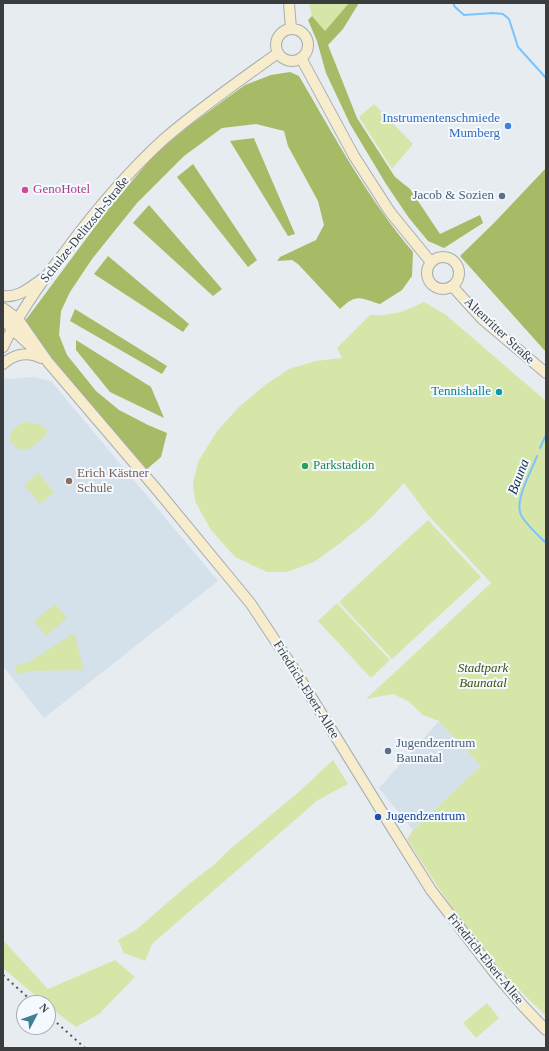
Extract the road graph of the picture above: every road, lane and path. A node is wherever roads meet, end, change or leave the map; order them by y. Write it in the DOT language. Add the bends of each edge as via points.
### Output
graph roads {
  1 [pos="289,3"];
  2 [pos="291,29"];
  3 [pos="278,53"];
  4 [pos="301,58"];
  5 [pos="430,261"];
  6 [pos="46,275"];
  7 [pos="453,287"];
  8 [pos="3,296"];
  9 [pos="3,308"];
  10 [pos="3,319"];
  11 [pos="18,319"];
  12 [pos="12,329"];
  13 [pos="3,347"];
  14 [pos="48,362"];
  15 [pos="3,364"];
  16 [pos="546,373"];
  17 [pos="546,1030"];
  1 -- 2 [label="street"];
  2 -- 3 [label="street" via="278,37"];
  2 -- 4 [label="street" via="301,32 307,40 307,50"];
  3 -- 4 [label="street" via="291,61"];
  3 -- 6 [label="street, Schulze-Delitzsch-Straße" via="198,111 150,152 100,206"];
  4 -- 5 [label="street" via="358,162 390,212"];
  5 -- 7 [label="street, Altenritter Straße" via="426,269 432,285 439,289"];
  5 -- 7 [label="street, Altenritter Straße" via="438,257 447,257 455,261 460,275"];
  6 -- 8 [label="street" via="17,295"];
  6 -- 11 [label="street, Schulze-Delitzsch-Straße"];
  7 -- 16 [label="street, Altenritter Straße" via="482,319"];
  9 -- 11 [label="street"];
  10 -- 12 [label="street"];
  11 -- 12 [label="street, Schulze-Delitzsch-Straße"];
  11 -- 14 [label="street"];
  12 -- 13 [label="street, Schulze-Delitzsch-Straße"];
  12 -- 14 [label="street"];
  14 -- 15 [label="street" via="35,355 25,354"];
  14 -- 17 [label="street, Friedrich-Ebert-Allee" via="251,604 431,890 493,971"];
}
